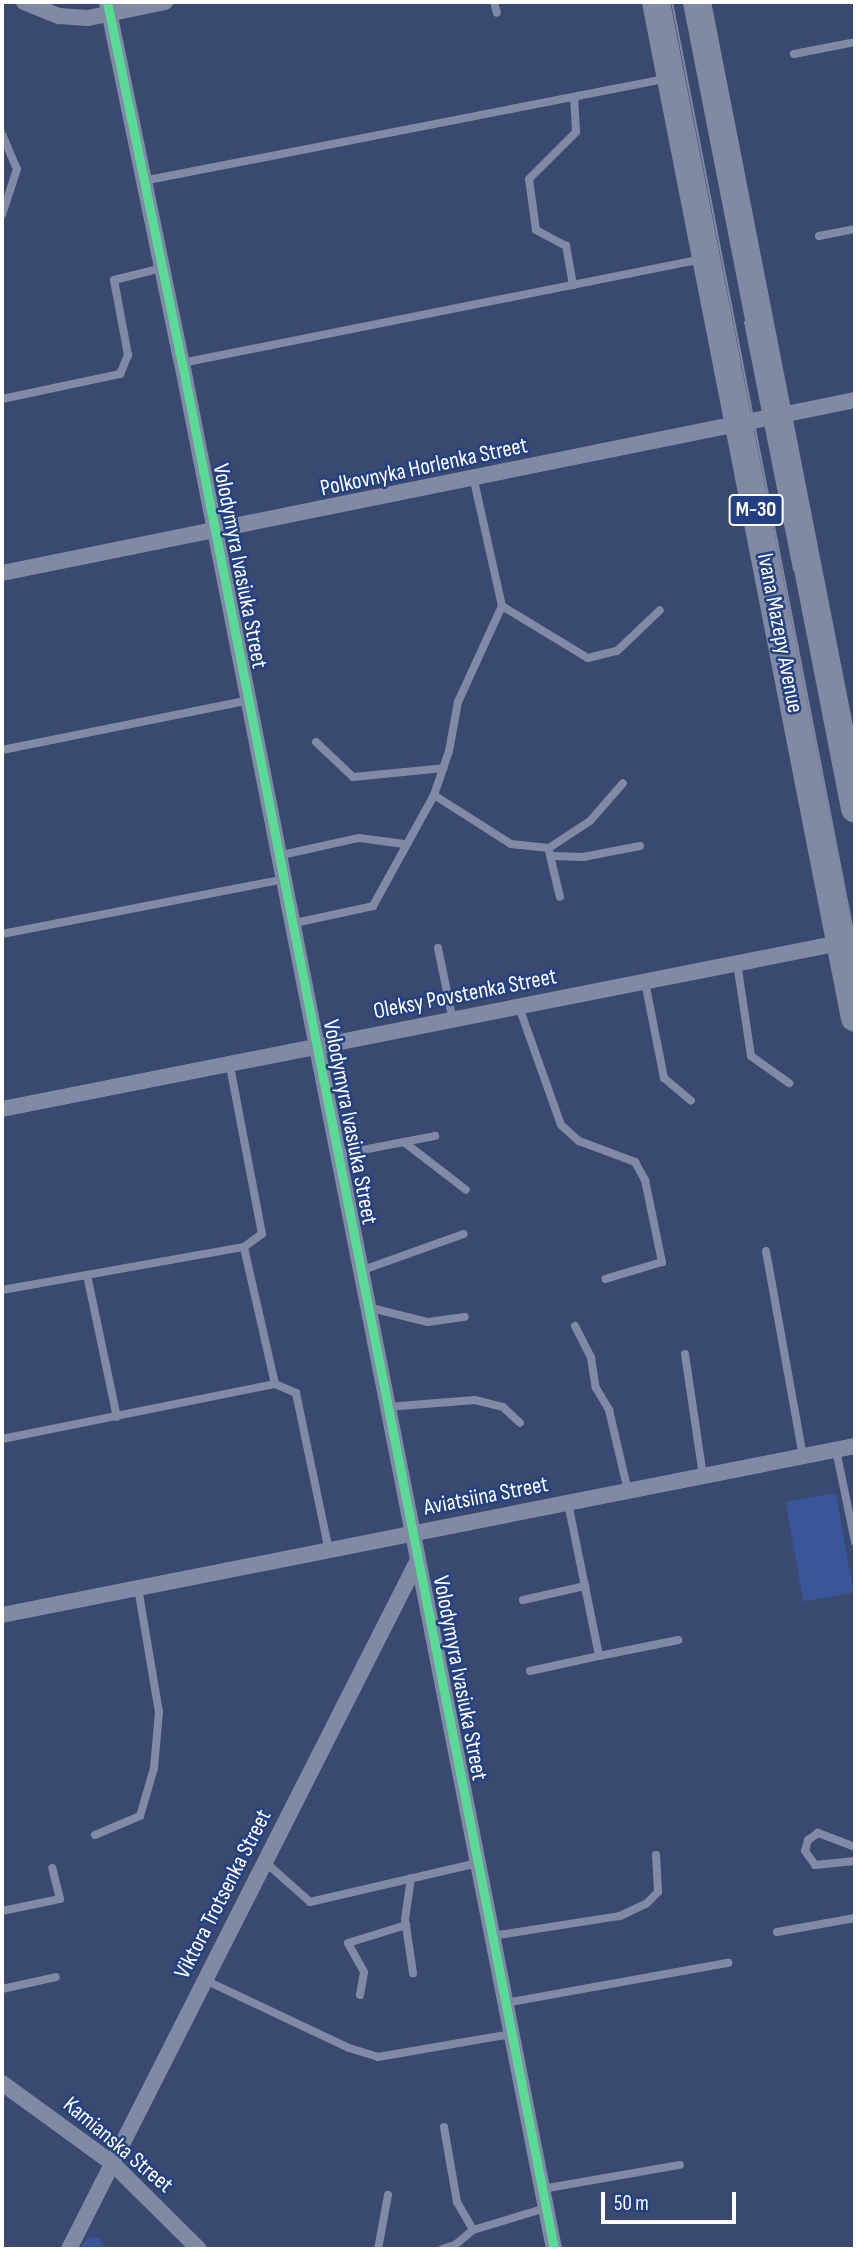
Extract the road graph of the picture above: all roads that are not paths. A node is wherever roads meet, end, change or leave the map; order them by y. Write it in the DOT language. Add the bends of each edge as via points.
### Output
graph roads {
  1 [pos="24,2"];
  2 [pos="164,2"];
  3 [pos="495,2"];
  4 [pos="656,2"];
  5 [pos="697,2"];
  6 [pos="108,7"];
  7 [pos="497,13"];
  8 [pos="855,43"];
  9 [pos="794,54"];
  10 [pos="671,78"];
  11 [pos="575,97"];
  12 [pos="2,134"];
  13 [pos="144,181"];
  14 [pos="2,215"];
  15 [pos="855,229"];
  16 [pos="819,236"];
  17 [pos="705,258"];
  18 [pos="162,268"];
  19 [pos="573,285"];
  20 [pos="182,363"];
  21 [pos="2,399"];
  22 [pos="855,400"];
  23 [pos="778,414"];
  24 [pos="738,422"];
  25 [pos="474,481"];
  26 [pos="213,533"];
  27 [pos="2,573"];
  28 [pos="502,606"];
  29 [pos="660,610"];
  30 [pos="246,701"];
  31 [pos="316,742"];
  32 [pos="2,750"];
  33 [pos="443,768"];
  34 [pos="852,777"];
  35 [pos="622,783"];
  36 [pos="434,795"];
  37 [pos="855,809"];
  38 [pos="405,844"];
  39 [pos="640,846"];
  40 [pos="550,852"];
  41 [pos="277,856"];
  42 [pos="282,880"];
  43 [pos="560,897"];
  44 [pos="290,924"];
  45 [pos="2,934"];
  46 [pos="848,941"];
  47 [pos="439,948"];
  48 [pos="737,963"];
  49 [pos="645,982"];
  50 [pos="519,1007"];
  51 [pos="855,1018"];
  52 [pos="453,1021"];
  53 [pos="316,1049"];
  54 [pos="230,1066"];
  55 [pos="789,1083"];
  56 [pos="691,1101"];
  57 [pos="2,1109"];
  58 [pos="435,1136"];
  59 [pos="404,1142"];
  60 [pos="337,1155"];
  61 [pos="466,1190"];
  62 [pos="464,1234"];
  63 [pos="244,1247"];
  64 [pos="766,1251"];
  65 [pos="360,1271"];
  66 [pos="88,1275"];
  67 [pos="606,1279"];
  68 [pos="2,1290"];
  69 [pos="367,1307"];
  70 [pos="465,1317"];
  71 [pos="575,1326"];
  72 [pos="685,1354"];
  73 [pos="275,1384"];
  74 [pos="387,1407"];
  75 [pos="117,1417"];
  76 [pos="520,1423"];
  77 [pos="2,1439"];
  78 [pos="855,1446"];
  79 [pos="836,1450"];
  80 [pos="803,1456"];
  81 [pos="703,1476"];
  82 [pos="628,1491"];
  83 [pos="568,1503"];
  84 [pos="412,1534"];
  85 [pos="855,1542"];
  86 [pos="329,1551"];
  87 [pos="418,1560"];
  88 [pos="585,1586"];
  89 [pos="138,1588"];
  90 [pos="523,1600"];
  91 [pos="2,1615"];
  92 [pos="678,1640"];
  93 [pos="599,1656"];
  94 [pos="530,1671"];
  95 [pos="95,1835"];
  96 [pos="855,1847"];
  97 [pos="656,1855"];
  98 [pos="855,1861"];
  99 [pos="265,1862"];
  100 [pos="477,1863"];
  101 [pos="52,1868"];
  102 [pos="411,1878"];
  103 [pos="2,1911"];
  104 [pos="855,1918"];
  105 [pos="406,1925"];
  106 [pos="777,1932"];
  107 [pos="492,1936"];
  108 [pos="728,1963"];
  109 [pos="413,1973"];
  110 [pos="56,1978"];
  111 [pos="205,1980"];
  112 [pos="2,1989"];
  113 [pos="360,1995"];
  114 [pos="505,2003"];
  115 [pos="511,2034"];
  116 [pos="2,2083"];
  117 [pos="444,2127"];
  118 [pos="112,2163"];
  119 [pos="680,2165"];
  120 [pos="542,2189"];
  121 [pos="388,2195"];
  122 [pos="546,2208"];
  123 [pos="472,2230"];
  124 [pos="69,2249"];
  125 [pos="199,2249"];
  126 [pos="377,2249"];
  127 [pos="442,2249"];
  128 [pos="554,2249"];
  1 -- 6 [label="street" via="59,16 88,18"];
  2 -- 6 [label="street"];
  3 -- 7 [label="lane"];
  4 -- 10 [label="highway, Ivana Mazepy Avenue / М-30"];
  5 -- 23 [label="highway, Ivana Mazepy Avenue / М-30"];
  6 -- 13 [label="street, Volodymyra Ivasiuka Street"];
  8 -- 9 [label="lane"];
  10 -- 11 [label="lane"];
  10 -- 17 [label="highway, Ivana Mazepy Avenue / М-30"];
  11 -- 13 [label="lane"];
  11 -- 19 [label="lane" via="576,132 529,179 536,230 566,246"];
  12 -- 14 [label="lane" via="18,169"];
  13 -- 18 [label="street, Volodymyra Ivasiuka Street"];
  15 -- 16 [label="lane"];
  17 -- 19 [label="lane"];
  17 -- 24 [label="highway, Ivana Mazepy Avenue / М-30"];
  18 -- 20 [label="street, Volodymyra Ivasiuka Street"];
  18 -- 21 [label="lane" via="114,280 128,355 120,374"];
  19 -- 20 [label="lane"];
  20 -- 26 [label="street, Volodymyra Ivasiuka Street"];
  22 -- 23 [label="street, Polkovnyka Horlenka Street"];
  23 -- 24 [label="street, Polkovnyka Horlenka Street"];
  23 -- 34 [label="highway, Ivana Mazepy Avenue / М-30"];
  24 -- 25 [label="street, Polkovnyka Horlenka Street"];
  24 -- 46 [label="highway, Ivana Mazepy Avenue / М-30"];
  25 -- 26 [label="street, Polkovnyka Horlenka Street"];
  25 -- 28 [label="lane"];
  26 -- 27 [label="street, Polkovnyka Horlenka Street"];
  26 -- 30 [label="street, Volodymyra Ivasiuka Street"];
  28 -- 29 [label="lane" via="589,658 617,651"];
  28 -- 33 [label="lane" via="458,702"];
  30 -- 32 [label="lane"];
  30 -- 41 [label="street, Volodymyra Ivasiuka Street"];
  31 -- 33 [label="lane" via="353,777"];
  33 -- 36 [label="lane"];
  34 -- 37 [label="highway, Ivana Mazepy Avenue / М-30"];
  35 -- 40 [label="lane" via="590,821"];
  36 -- 38 [label="lane"];
  36 -- 40 [label="lane" via="511,844"];
  38 -- 41 [label="lane" via="359,838"];
  38 -- 44 [label="lane" via="373,906"];
  39 -- 40 [label="lane" via="583,857"];
  40 -- 43 [label="lane"];
  41 -- 42 [label="street, Volodymyra Ivasiuka Street"];
  42 -- 44 [label="street, Volodymyra Ivasiuka Street"];
  42 -- 45 [label="lane"];
  44 -- 53 [label="street, Volodymyra Ivasiuka Street"];
  46 -- 48 [label="street, Oleksy Povstenka Street"];
  46 -- 51 [label="highway, Ivana Mazepy Avenue / М-30"];
  47 -- 52 [label="lane"];
  48 -- 49 [label="street, Oleksy Povstenka Street"];
  48 -- 55 [label="lane" via="751,1056"];
  49 -- 50 [label="street, Oleksy Povstenka Street"];
  49 -- 56 [label="lane" via="664,1078"];
  50 -- 52 [label="street, Oleksy Povstenka Street"];
  50 -- 67 [label="lane" via="561,1125 579,1142 635,1162 645,1180 662,1262"];
  52 -- 53 [label="street, Oleksy Povstenka Street"];
  53 -- 54 [label="street, Oleksy Povstenka Street"];
  53 -- 60 [label="street, Volodymyra Ivasiuka Street"];
  54 -- 57 [label="street, Oleksy Povstenka Street"];
  54 -- 63 [label="lane" via="262,1234"];
  58 -- 59 [label="lane"];
  59 -- 60 [label="lane"];
  59 -- 61 [label="lane"];
  60 -- 65 [label="street, Volodymyra Ivasiuka Street"];
  62 -- 65 [label="lane"];
  63 -- 66 [label="lane"];
  63 -- 73 [label="lane"];
  64 -- 80 [label="lane"];
  65 -- 69 [label="street, Volodymyra Ivasiuka Street"];
  66 -- 68 [label="lane"];
  66 -- 75 [label="lane"];
  69 -- 70 [label="lane" via="428,1322"];
  69 -- 74 [label="street, Volodymyra Ivasiuka Street"];
  71 -- 82 [label="lane" via="591,1358 596,1388 609,1410"];
  72 -- 81 [label="lane"];
  73 -- 75 [label="lane"];
  73 -- 86 [label="lane" via="296,1393"];
  74 -- 76 [label="lane" via="475,1400 503,1407"];
  74 -- 84 [label="street, Volodymyra Ivasiuka Street"];
  75 -- 77 [label="lane"];
  78 -- 79 [label="street, Aviatsiina Street"];
  79 -- 80 [label="street, Aviatsiina Street"];
  79 -- 85 [label="lane"];
  80 -- 81 [label="street, Aviatsiina Street"];
  81 -- 82 [label="street, Aviatsiina Street"];
  82 -- 83 [label="street, Aviatsiina Street"];
  83 -- 84 [label="street, Aviatsiina Street"];
  83 -- 88 [label="lane"];
  84 -- 86 [label="street, Aviatsiina Street"];
  84 -- 87 [label="street, Volodymyra Ivasiuka Street"];
  86 -- 89 [label="street, Aviatsiina Street"];
  87 -- 99 [label="street, Viktora Trotsenka Street"];
  87 -- 100 [label="street, Volodymyra Ivasiuka Street"];
  88 -- 90 [label="lane"];
  88 -- 93 [label="lane"];
  89 -- 91 [label="street, Aviatsiina Street"];
  89 -- 95 [label="lane" via="159,1712 154,1769 140,1816"];
  92 -- 93 [label="lane"];
  93 -- 94 [label="lane"];
  96 -- 98 [label="lane" via="818,1833 808,1840 805,1850 816,1865"];
  97 -- 107 [label="lane" via="658,1892 646,1904 620,1916"];
  99 -- 102 [label="lane" via="310,1902"];
  99 -- 111 [label="street, Viktora Trotsenka Street"];
  100 -- 102 [label="lane"];
  100 -- 107 [label="street, Volodymyra Ivasiuka Street"];
  101 -- 103 [label="lane" via="60,1899"];
  102 -- 105 [label="lane"];
  104 -- 106 [label="lane"];
  105 -- 109 [label="lane"];
  105 -- 113 [label="lane" via="348,1943 364,1972"];
  107 -- 114 [label="street, Volodymyra Ivasiuka Street"];
  108 -- 114 [label="lane"];
  110 -- 112 [label="lane"];
  111 -- 115 [label="lane" via="349,2048 378,2057"];
  111 -- 118 [label="street, Viktora Trotsenka Street"];
  114 -- 115 [label="street, Volodymyra Ivasiuka Street"];
  115 -- 120 [label="street, Volodymyra Ivasiuka Street"];
  116 -- 118 [label="street, Kamianska Street"];
  117 -- 123 [label="lane" via="457,2202"];
  118 -- 124 [label="street, Viktora Trotsenka Street"];
  118 -- 125 [label="street, Kamianska Street"];
  119 -- 120 [label="lane"];
  120 -- 122 [label="street, Volodymyra Ivasiuka Street"];
  121 -- 126 [label="lane"];
  122 -- 123 [label="lane"];
  122 -- 128 [label="street, Volodymyra Ivasiuka Street"];
  123 -- 127 [label="lane" via="455,2245"];
}
